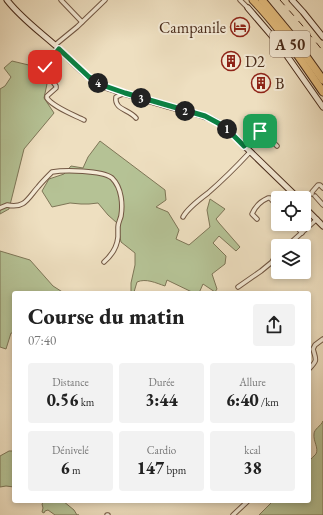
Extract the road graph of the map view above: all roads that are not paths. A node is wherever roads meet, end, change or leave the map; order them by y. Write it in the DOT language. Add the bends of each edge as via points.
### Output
graph roads {
  1 [pos="7,0"];
  2 [pos="61,0"];
  3 [pos="105,0"];
  4 [pos="240,0"];
  5 [pos="253,0"];
  6 [pos="262,0"];
  7 [pos="294,0"];
  8 [pos="248,8"];
  9 [pos="82,22"];
  10 [pos="291,35"];
  11 [pos="323,37"];
  12 [pos="57,47"];
  13 [pos="323,74"];
  14 [pos="323,80"];
  15 [pos="323,92"];
  16 [pos="125,93"];
  17 [pos="323,107"];
  18 [pos="136,118"];
  19 [pos="84,120"];
  20 [pos="244,146"];
  21 [pos="277,146"];
  22 [pos="250,152"];
  23 [pos="323,188"];
  24 [pos="290,191"];
  25 [pos="271,199"];
  26 [pos="323,205"];
  27 [pos="0,208"];
  28 [pos="311,211"];
  29 [pos="311,213"];
  30 [pos="184,217"];
  31 [pos="257,220"];
  32 [pos="321,222"];
  33 [pos="302,233"];
  34 [pos="295,239"];
  35 [pos="104,262"];
  36 [pos="271,263"];
  37 [pos="238,287"];
  38 [pos="323,339"];
  39 [pos="311,348"];
  40 [pos="311,367"];
  41 [pos="246,503"];
  42 [pos="233,515"];
  1 -- 12 [label="main road"];
  2 -- 9 [label="street"];
  3 -- 9 [label="street"];
  4 -- 8 [label="street"];
  5 -- 15 [label="highway, A 50" via="285,38"];
  6 -- 10 [label="highway, A 50"];
  7 -- 11 [label="main road"];
  8 -- 17 [label="main road" via="278,43"];
  9 -- 12 [label="street"];
  10 -- 13 [label="highway"];
  10 -- 14 [label="highway, A 50"];
  12 -- 16 [label="main road" via="89,77 102,85"];
  12 -- 19 [label="street" via="44,68 56,86 47,98 52,104"];
  16 -- 18 [label="street" via="116,97 117,104"];
  16 -- 20 [label="main road" via="205,116 220,124"];
  20 -- 21 [label="street" via="260,131"];
  20 -- 22 [label="main road"];
  22 -- 24 [label="main road"];
  22 -- 30 [label="street"];
  23 -- 26 [label="street" via="318,185 312,192"];
  25 -- 31 [label="street" via="263,200 254,209 252,214"];
  27 -- 35 [label="street" via="27,201 52,172 83,171 112,178 121,196 122,209 114,252"];
  28 -- 32 [label="main road"];
  29 -- 32 [label="main road"];
  32 -- 33 [label="street"];
  33 -- 34 [label="street"];
  36 -- 37 [label="street"];
  38 -- 39 [label="street"];
  39 -- 40 [label="street" via="316,361"];
  41 -- 42 [label="street"];
}
